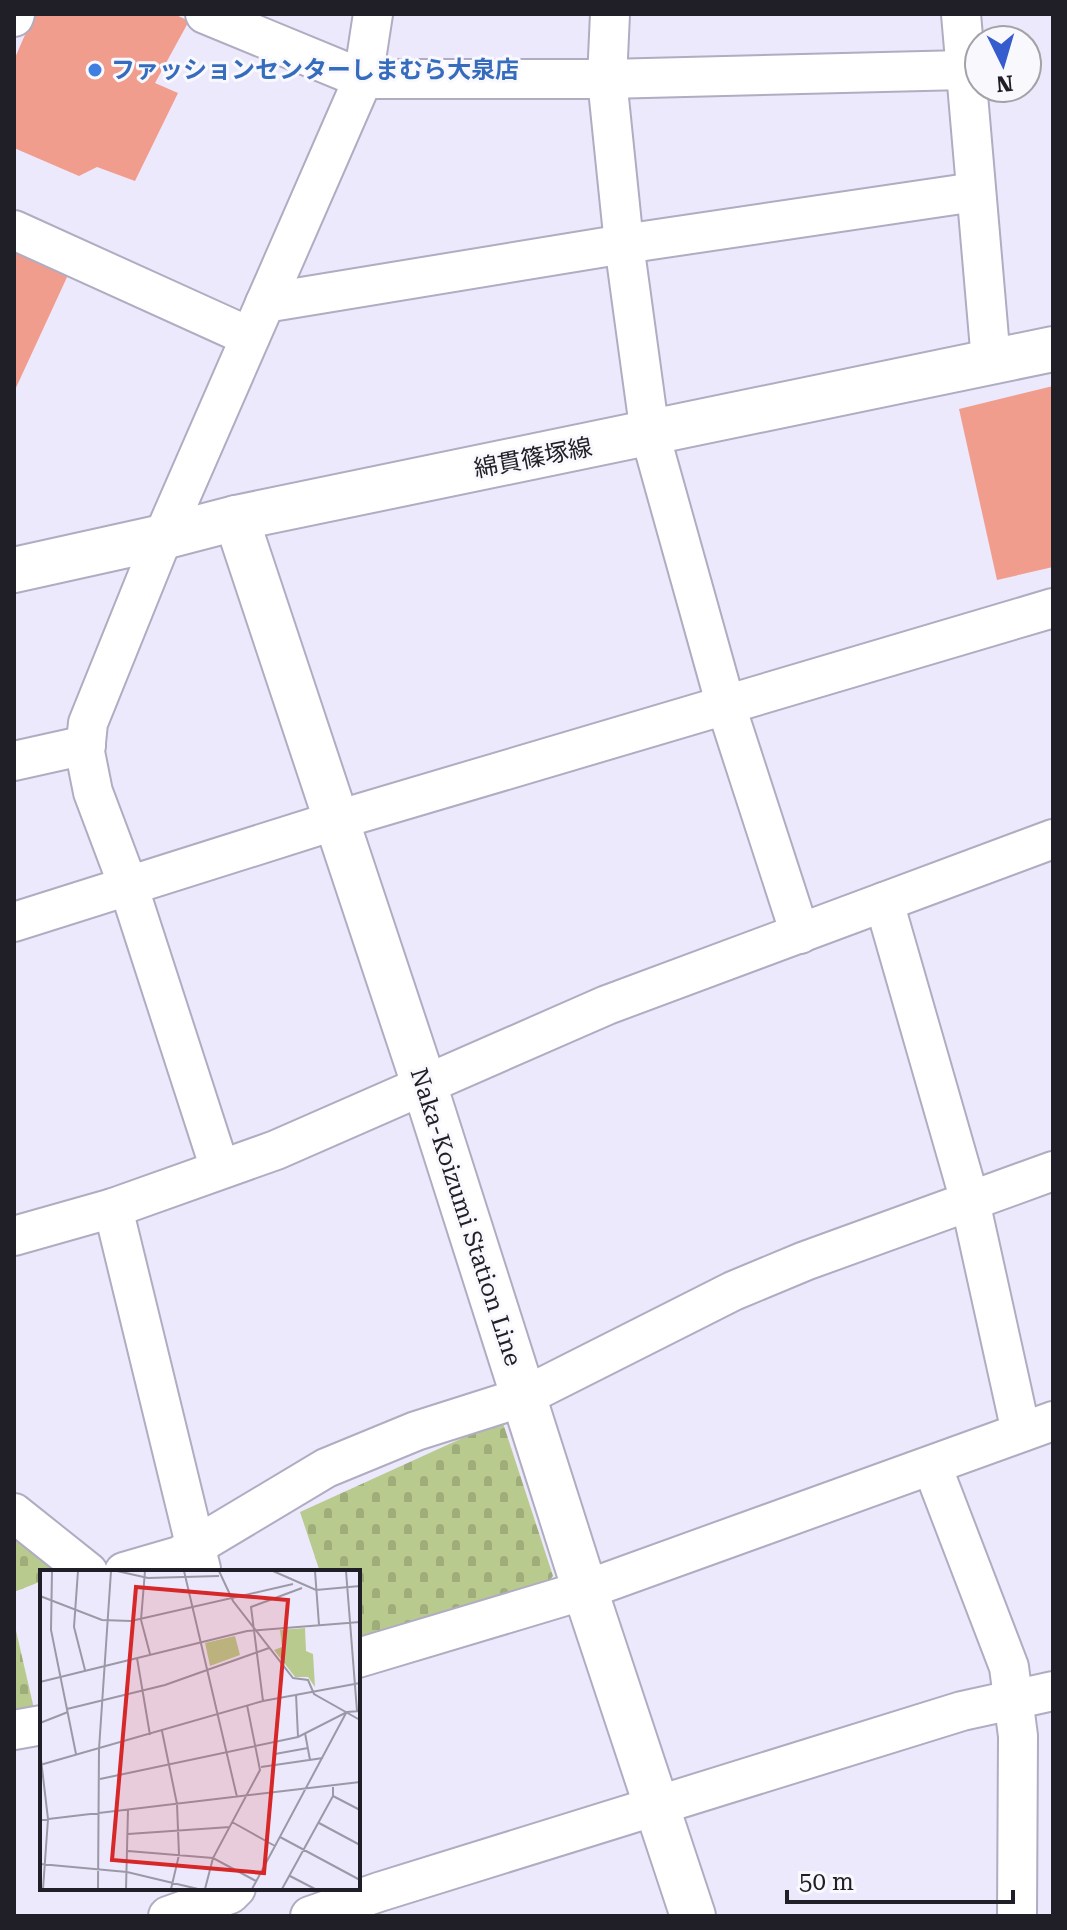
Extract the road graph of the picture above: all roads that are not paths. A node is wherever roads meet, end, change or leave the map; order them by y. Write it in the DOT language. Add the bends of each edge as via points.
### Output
graph roads {
  1 [pos="205,14"];
  2 [pos="373,14"];
  3 [pos="610,14"];
  4 [pos="961,14"];
  5 [pos="963,51"];
  6 [pos="963,70"];
  7 [pos="363,79"];
  8 [pos="607,79"];
  9 [pos="967,104"];
  10 [pos="975,192"];
  11 [pos="14,230"];
  12 [pos="624,244"];
  13 [pos="265,303"];
  14 [pos="250,337"];
  15 [pos="1053,349"];
  16 [pos="991,361"];
  17 [pos="650,434"];
  18 [pos="236,518"];
  19 [pos="163,537"];
  20 [pos="14,570"];
  21 [pos="1053,608"];
  22 [pos="726,706"];
  23 [pos="86,745"];
  24 [pos="14,761"];
  25 [pos="337,820"];
  26 [pos="1053,839"];
  27 [pos="128,885"];
  28 [pos="884,902"];
  29 [pos="14,922"];
  30 [pos="800,934"];
  31 [pos="424,1084"];
  32 [pos="220,1169"];
  33 [pos="1053,1171"];
  34 [pos="970,1201"];
  35 [pos="113,1208"];
  36 [pos="14,1236"];
  37 [pos="523,1397"];
  38 [pos="1037,1427"];
  39 [pos="932,1466"];
  40 [pos="14,1513"];
  41 [pos="199,1559"];
  42 [pos="85,1570"];
  43 [pos="131,1570"];
  44 [pos="585,1590"];
  45 [pos="360,1657"];
  46 [pos="1053,1691"];
  47 [pos="1015,1699"];
  48 [pos="40,1725"];
  49 [pos="14,1730"];
  50 [pos="658,1804"];
  51 [pos="234,1890"];
  52 [pos="378,1893"];
  53 [pos="168,1916"];
  54 [pos="310,1916"];
  55 [pos="693,1916"];
  56 [pos="1017,1916"];
  1 -- 7 [label="street"];
  2 -- 7 [label="street"];
  3 -- 8 [label="street"];
  4 -- 5 [label="street"];
  6 -- 8 [label="street"];
  7 -- 8 [label="street"];
  7 -- 13 [label="street"];
  8 -- 12 [label="street"];
  9 -- 10 [label="street"];
  10 -- 12 [label="street"];
  10 -- 16 [label="street"];
  11 -- 14 [label="street"];
  12 -- 13 [label="street"];
  12 -- 17 [label="street"];
  13 -- 14 [label="street"];
  14 -- 19 [label="street"];
  15 -- 16 [label="main road, 綿貫篠塚線"];
  16 -- 17 [label="main road, 綿貫篠塚線"];
  17 -- 18 [label="main road, 綿貫篠塚線"];
  17 -- 22 [label="street"];
  18 -- 19 [label="main road, 綿貫篠塚線"];
  18 -- 25 [label="main road, Naka-Koizumi Station Line"];
  19 -- 20 [label="main road, 綿貫篠塚線"];
  19 -- 23 [label="street" via="88,723"];
  21 -- 22 [label="street"];
  22 -- 25 [label="street"];
  22 -- 30 [label="street"];
  23 -- 24 [label="street"];
  23 -- 27 [label="street" via="93,792"];
  25 -- 27 [label="street"];
  25 -- 31 [label="main road, Naka-Koizumi Station Line"];
  26 -- 28 [label="street"];
  27 -- 29 [label="street"];
  27 -- 32 [label="street"];
  28 -- 30 [label="street"];
  28 -- 34 [label="street"];
  30 -- 31 [label="street" via="607,1005"];
  31 -- 32 [label="street"];
  31 -- 37 [label="main road, Naka-Koizumi Station Line"];
  32 -- 35 [label="street"];
  33 -- 34 [label="street"];
  34 -- 37 [label="street" via="733,1291"];
  34 -- 38 [label="street"];
  35 -- 36 [label="street"];
  35 -- 41 [label="street"];
  37 -- 41 [label="street" via="416,1431 326,1468"];
  37 -- 44 [label="main road, Naka-Koizumi Station Line"];
  38 -- 39 [label="street"];
  39 -- 44 [label="street"];
  39 -- 47 [label="street" via="1009,1667"];
  40 -- 42 [label="street"];
  41 -- 43 [label="street" via="179,1556"];
  44 -- 45 [label="street"];
  44 -- 50 [label="main road, Naka-Koizumi Station Line"];
  46 -- 47 [label="street"];
  47 -- 50 [label="street"];
  47 -- 56 [label="street"];
  48 -- 49 [label="street"];
  50 -- 52 [label="street"];
  50 -- 55 [label="main road, Naka-Koizumi Station Line"];
  51 -- 53 [label="street"];
  52 -- 54 [label="street"];
}
